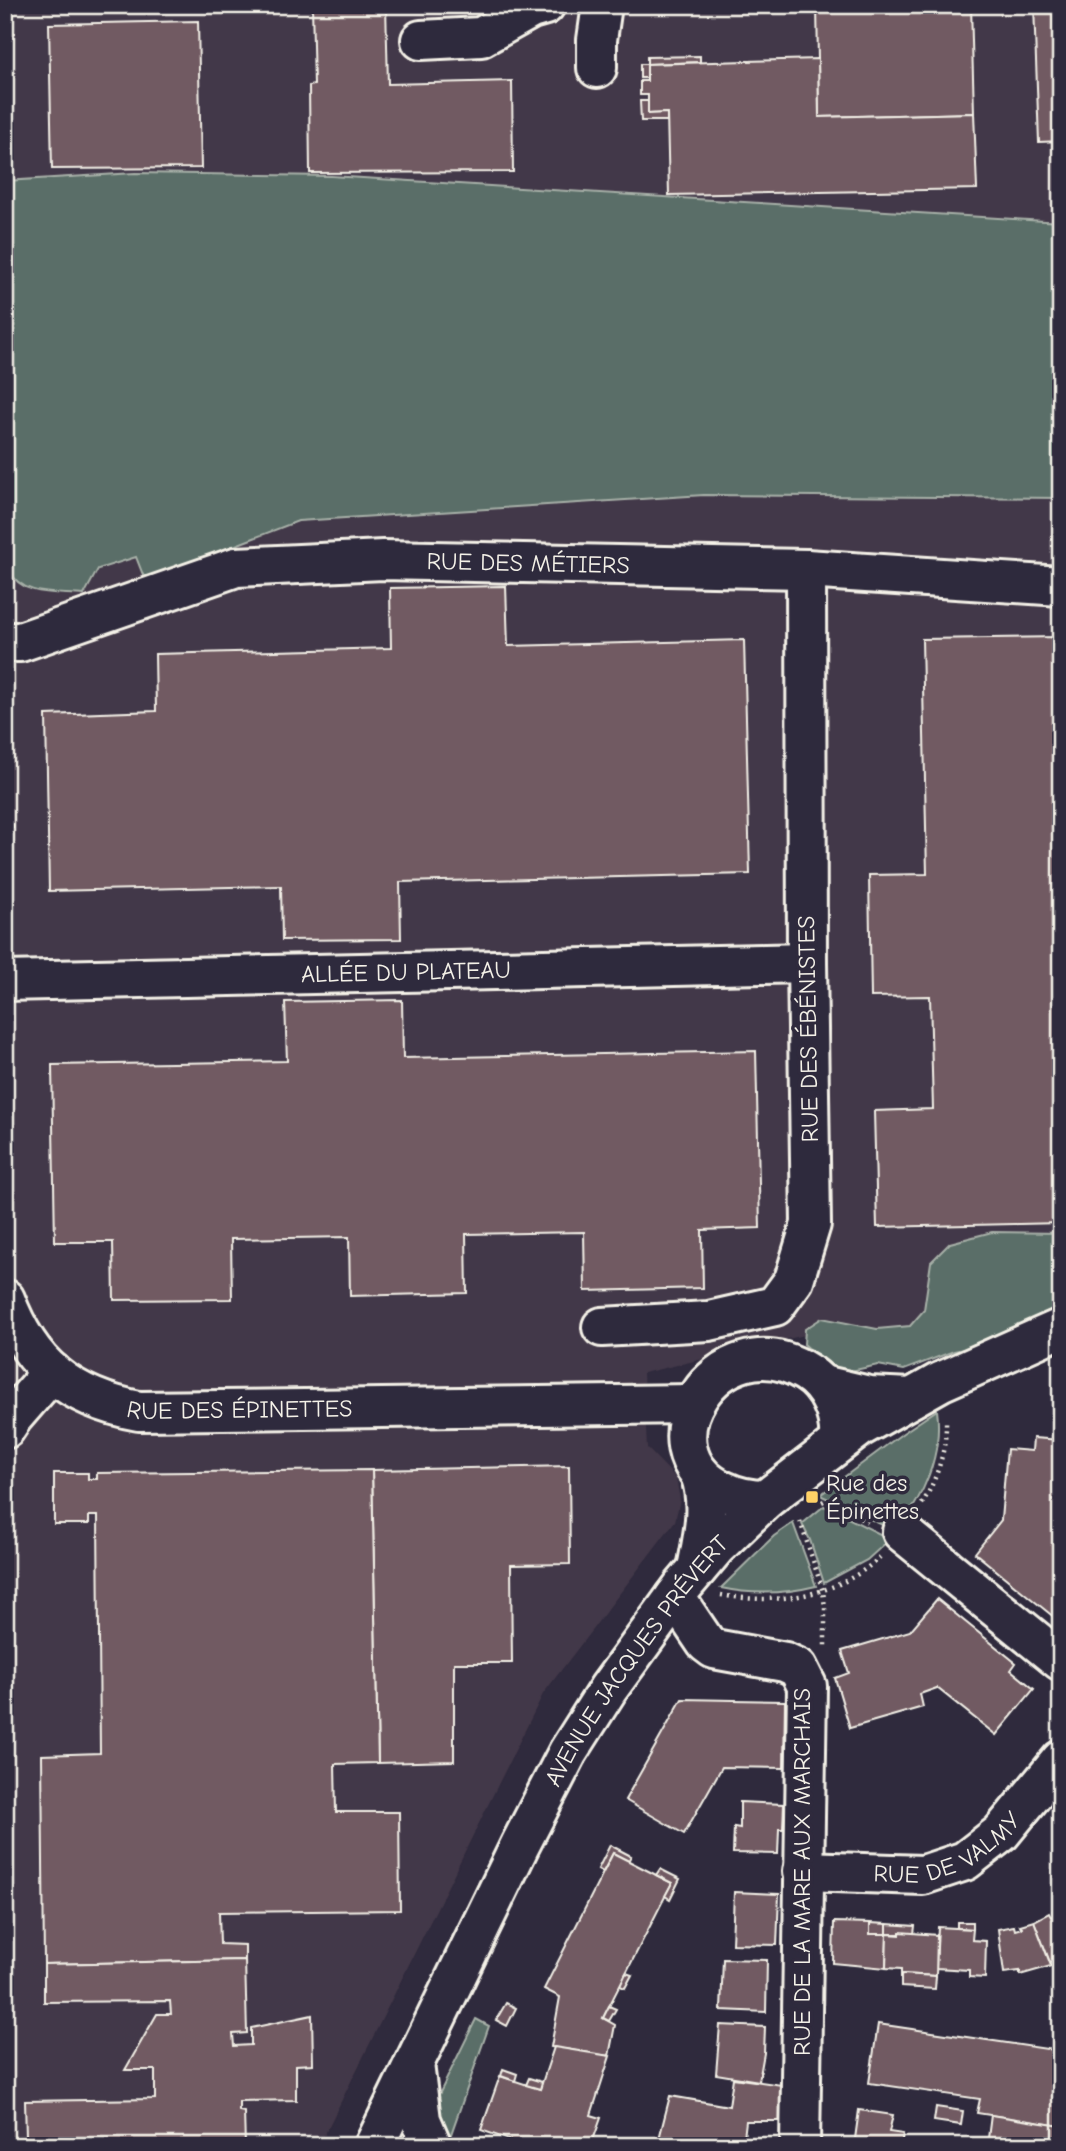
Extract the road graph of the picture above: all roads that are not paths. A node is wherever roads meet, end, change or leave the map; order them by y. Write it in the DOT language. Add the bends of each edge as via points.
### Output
graph roads {
  1 [pos="545,5"];
  2 [pos="601,5"];
  3 [pos="421,40"];
  4 [pos="597,68"];
  5 [pos="806,569"];
  6 [pos="1061,586"];
  7 [pos="5,642"];
  8 [pos="807,963"];
  9 [pos="5,981"];
  10 [pos="5,1299"];
  11 [pos="602,1327"];
  12 [pos="1061,1328"];
  13 [pos="52,1372"];
  14 [pos="822,1385"];
  15 [pos="911,1398"];
  16 [pos="694,1404"];
  17 [pos="5,1429"];
  18 [pos="839,1441"];
  19 [pos="699,1474"];
  20 [pos="765,1500"];
  21 [pos="900,1535"];
  22 [pos="685,1584"];
  23 [pos="1061,1661"];
  24 [pos="1061,1760"];
  25 [pos="803,1871"];
  26 [pos="414,2064"];
  27 [pos="426,2133"];
  28 [pos="374,2146"];
  29 [pos="457,2146"];
  30 [pos="800,2146"];
  1 -- 3 [label="street" via="481,37"];
  2 -- 4 [label="street"];
  5 -- 6 [label="street, RUE DES MÉTIERS"];
  5 -- 7 [label="street, RUE DES MÉTIERS" via="383,560 236,567 20,642"];
  5 -- 8 [label="street, RUE DES ÉBÉNISTES"];
  8 -- 9 [label="street, ALLÉE DU PLATEAU"];
  8 -- 11 [label="street, RUE DES ÉBÉNISTES" via="811,1224 794,1280 775,1306 744,1314 709,1321"];
  10 -- 13 [label="street, RUE DES ÉPINETTES" via="31,1352"];
  12 -- 15 [label="street, AVENUE JACQUES PRÉVERT"];
  13 -- 16 [label="street, RUE DES ÉPINETTES" via="79,1391 139,1411"];
  13 -- 17 [label="street"];
  14 -- 15 [label="street" via="869,1396"];
  14 -- 16 [label="street" via="778,1360 744,1361 714,1377"];
  14 -- 18 [label="street" via="838,1416"];
  15 -- 18 [label="street, AVENUE JACQUES PRÉVERT"];
  16 -- 19 [label="street" via="687,1437"];
  18 -- 20 [label="street, AVENUE JACQUES PRÉVERT"];
  19 -- 20 [label="street" via="727,1493"];
  19 -- 22 [label="street" via="706,1511"];
  20 -- 22 [label="street, AVENUE JACQUES PRÉVERT"];
  21 -- 23 [label="street"];
  22 -- 25 [label="street, RUE DE LA MARE AUX MARCHAIS" via="706,1643 714,1649 785,1662 803,1675 807,1686"];
  22 -- 26 [label="street, AVENUE JACQUES PRÉVERT" via="568,1752"];
  24 -- 25 [label="street, RUE DE VALMY" via="1001,1833 965,1861 923,1875"];
  25 -- 30 [label="street, RUE DE LA MARE AUX MARCHAIS"];
  26 -- 27 [label="street"];
  26 -- 28 [label="street, AVENUE JACQUES PRÉVERT"];
  27 -- 29 [label="street"];
}
